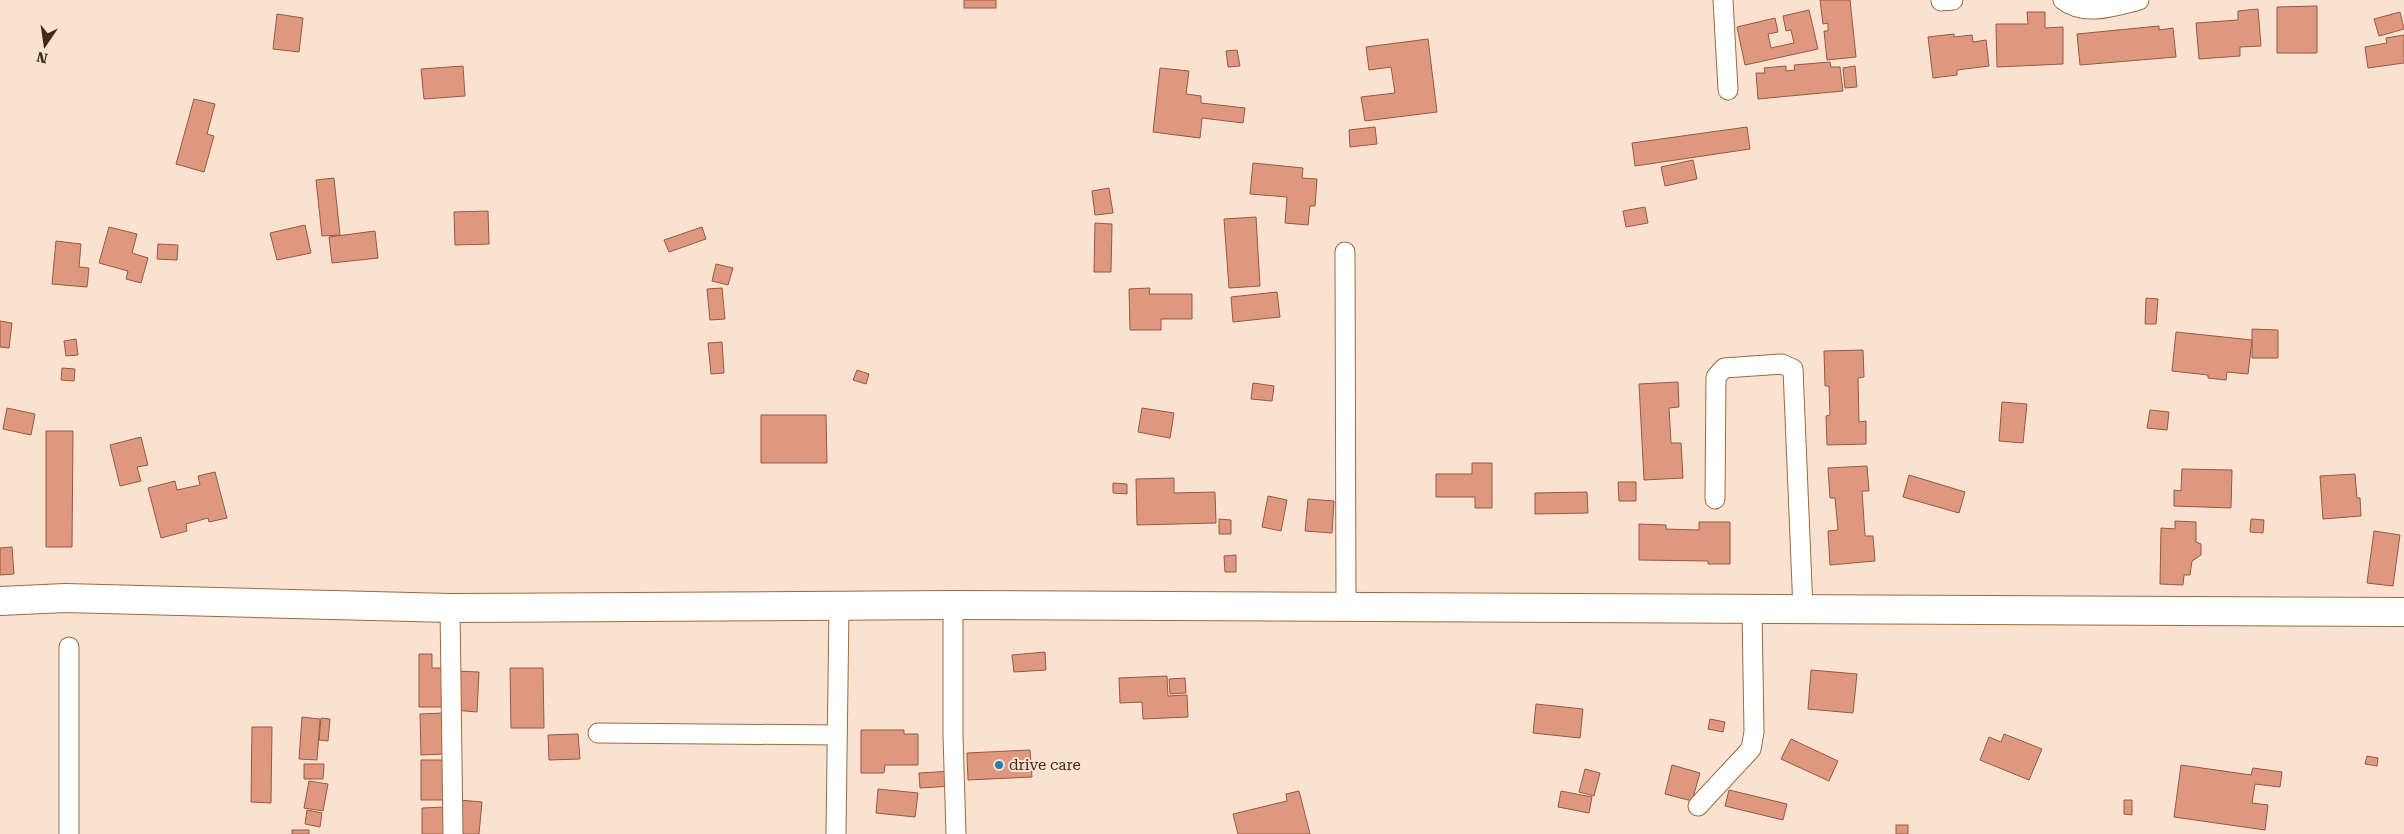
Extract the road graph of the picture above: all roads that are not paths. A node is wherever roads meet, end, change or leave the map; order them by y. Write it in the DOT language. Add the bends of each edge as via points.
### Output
graph roads {
  1 [pos="1722,0"];
  2 [pos="2063,0"];
  3 [pos="2140,0"];
  4 [pos="1728,90"];
  5 [pos="1345,252"];
  6 [pos="1715,499"];
  7 [pos="0,601"];
  8 [pos="953,605"];
  9 [pos="839,606"];
  10 [pos="450,608"];
  11 [pos="1346,608"];
  12 [pos="1752,610"];
  13 [pos="1803,610"];
  14 [pos="2404,612"];
  15 [pos="70,648"];
  16 [pos="598,733"];
  17 [pos="837,736"];
  18 [pos="1698,806"];
  19 [pos="69,834"];
  20 [pos="453,834"];
  21 [pos="836,834"];
  22 [pos="956,834"];
  1 -- 4 [label="street"];
  2 -- 3 [label="street" via="2080,9 2093,9"];
  5 -- 11 [label="street"];
  6 -- 13 [label="street" via="1716,377 1724,368 1782,364 1793,369"];
  7 -- 10 [label="main road" via="65,598"];
  8 -- 9 [label="main road"];
  8 -- 11 [label="main road"];
  8 -- 22 [label="street" via="952,735"];
  9 -- 10 [label="main road"];
  9 -- 17 [label="street"];
  10 -- 20 [label="street"];
  11 -- 12 [label="main road"];
  12 -- 13 [label="main road"];
  12 -- 18 [label="street" via="1754,732 1750,749"];
  13 -- 14 [label="main road"];
  15 -- 19 [label="street"];
  16 -- 17 [label="street"];
  17 -- 21 [label="street"];
}
